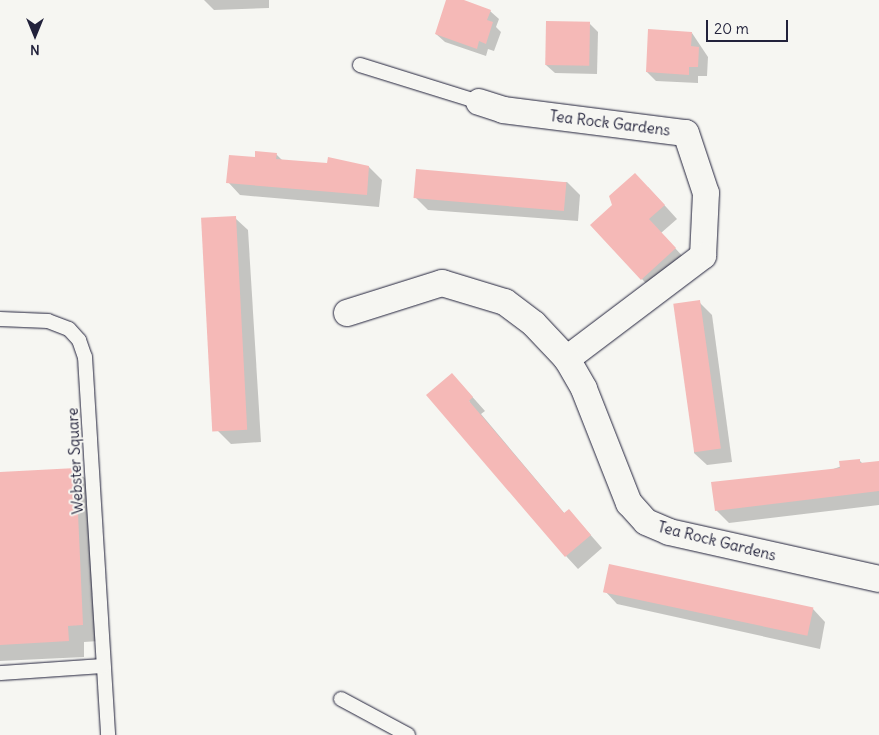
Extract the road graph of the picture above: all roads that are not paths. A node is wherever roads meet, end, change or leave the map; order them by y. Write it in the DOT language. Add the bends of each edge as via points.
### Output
graph roads {
  1 [pos="360,65"];
  2 [pos="479,102"];
  3 [pos="347,313"];
  4 [pos="0,319"];
  5 [pos="567,360"];
  6 [pos="879,579"];
  7 [pos="103,666"];
  8 [pos="0,673"];
  9 [pos="341,699"];
  10 [pos="108,735"];
  11 [pos="408,735"];
  1 -- 2 [label="lane"];
  2 -- 5 [label="street, Tea Rock Gardens" via="503,110 686,133 706,193 703,256"];
  3 -- 5 [label="street, Tea Rock Gardens" via="442,283 475,290 505,302 534,324"];
  4 -- 7 [label="lane, Webster Square" via="48,321 69,329 79,340 85,357"];
  5 -- 6 [label="street, Tea Rock Gardens" via="584,389 628,503 646,522 669,532"];
  7 -- 8 [label="lane"];
  7 -- 10 [label="lane, Webster Square"];
  9 -- 11 [label="lane"];
}
